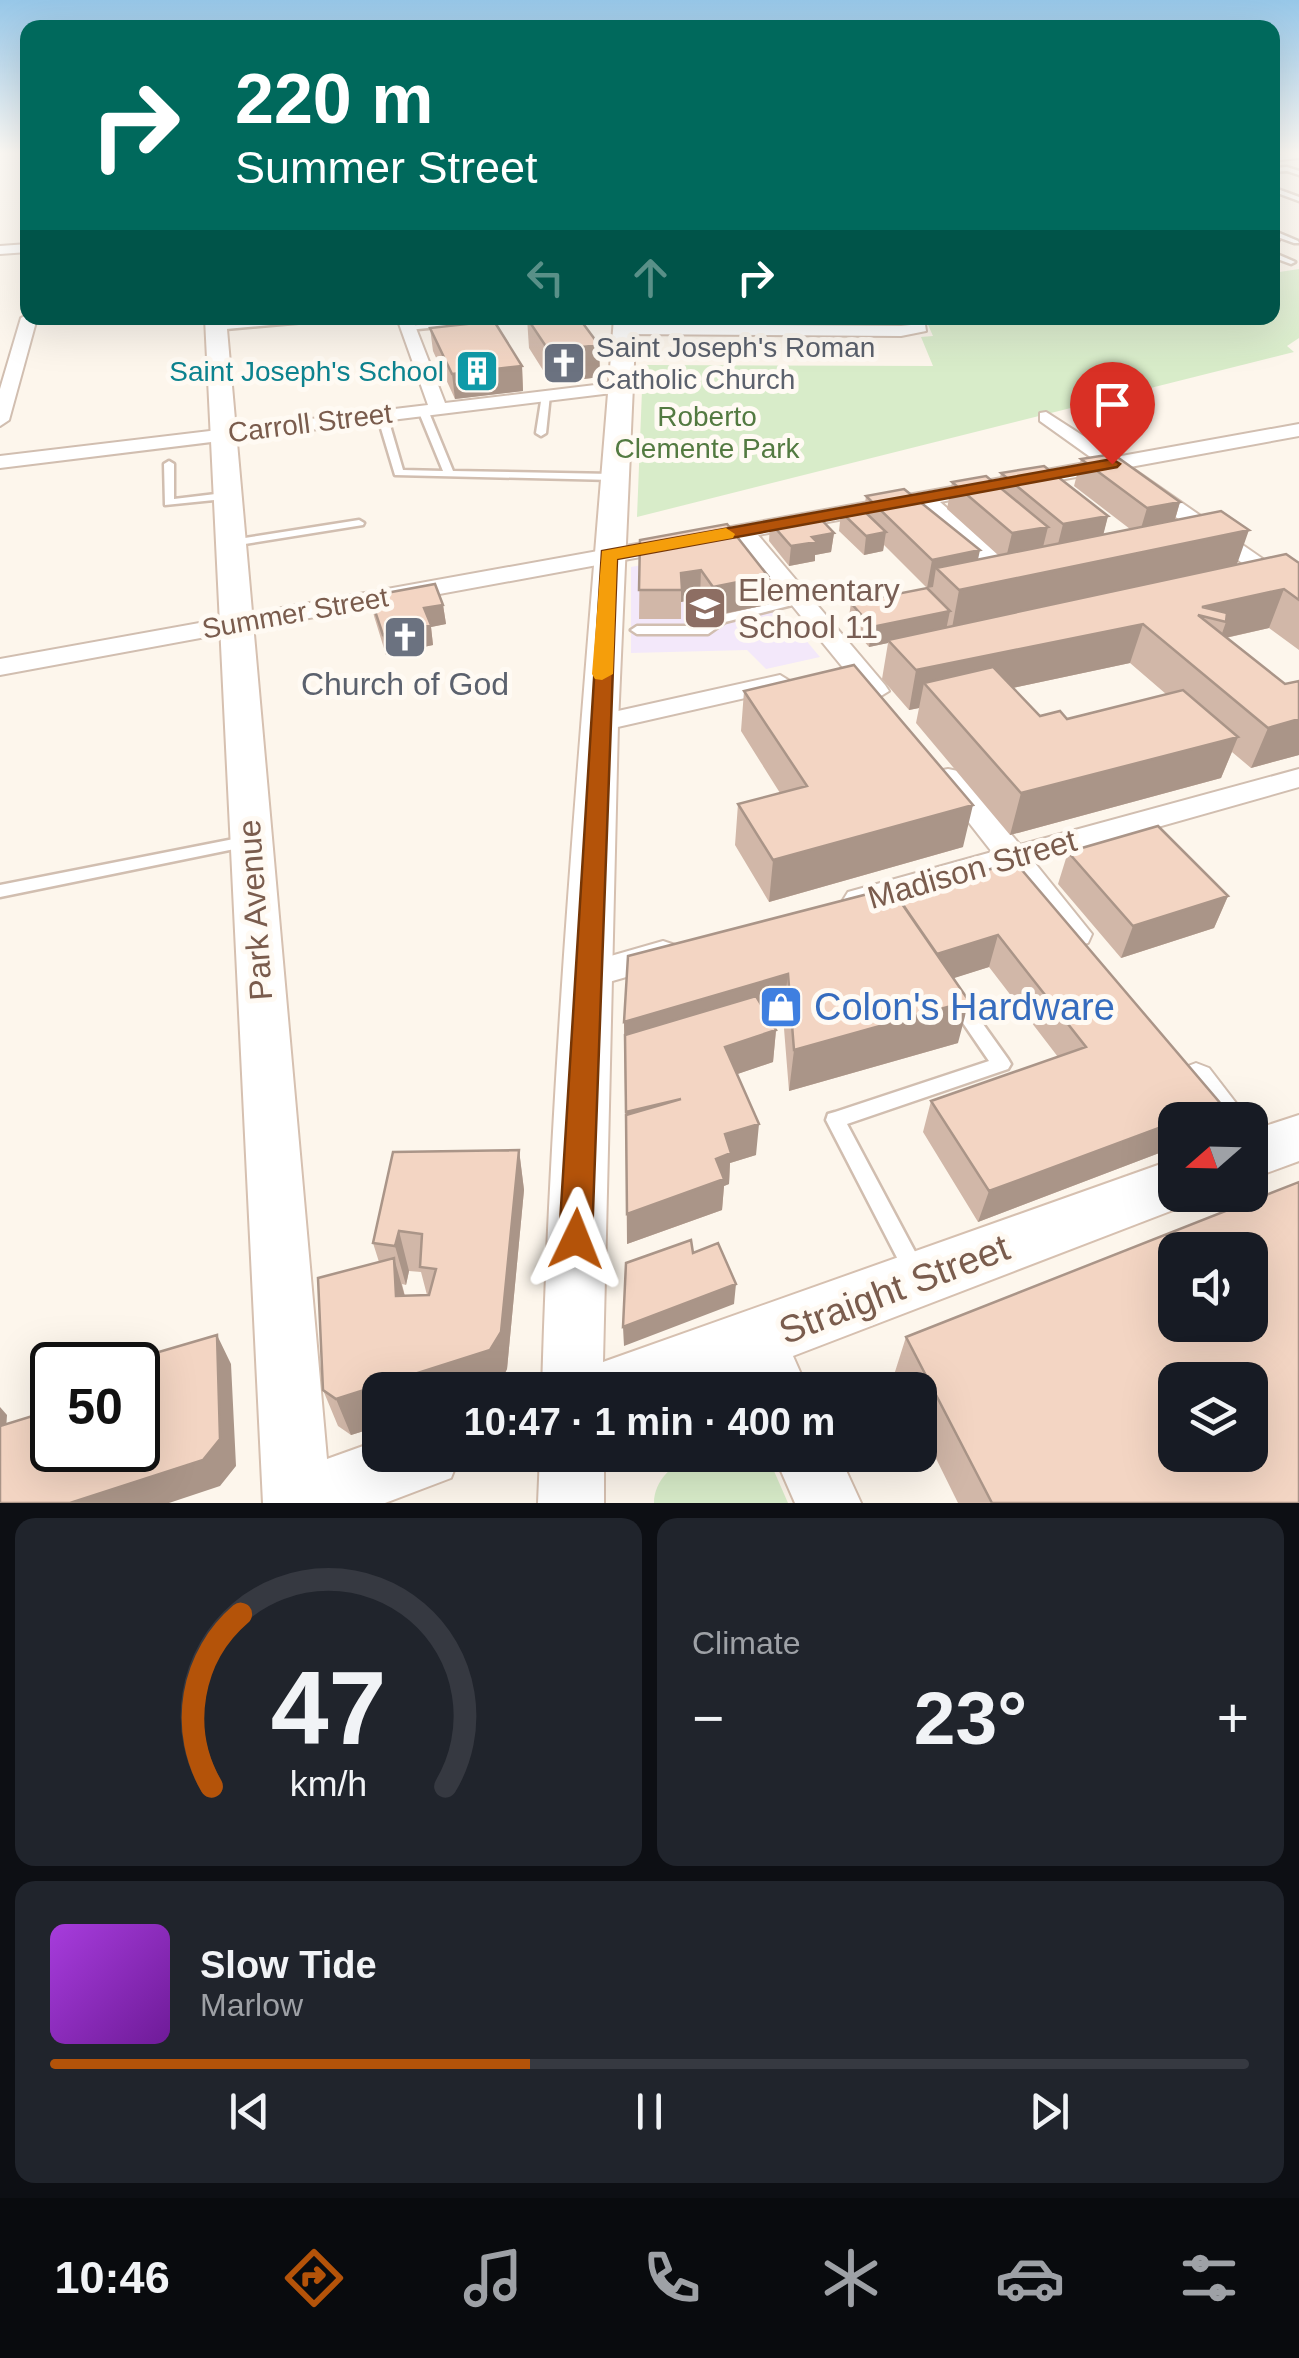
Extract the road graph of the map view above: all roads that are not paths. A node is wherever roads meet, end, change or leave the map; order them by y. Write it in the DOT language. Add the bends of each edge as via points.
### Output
graph roads {
  1 [pos="1280,235"];
  2 [pos="1296,242"];
  3 [pos="27,325"];
  4 [pos="215,325"];
  5 [pos="407,325"];
  6 [pos="625,325"];
  7 [pos="620,387"];
  8 [pos="546,395"];
  9 [pos="430,409"];
  10 [pos="382,415"];
  11 [pos="1046,418"];
  12 [pos="0,420"];
  13 [pos="1299,430"];
  14 [pos="541,433"];
  15 [pos="221,434"];
  16 [pos="0,462"];
  17 [pos="169,464"];
  18 [pos="1112,464"];
  19 [pos="448,472"];
  20 [pos="613,477"];
  21 [pos="1036,477"];
  22 [pos="224,496"];
  23 [pos="923,498"];
  24 [pos="1067,502"];
  25 [pos="359,523"];
  26 [pos="743,531"];
  27 [pos="1211,533"];
  28 [pos="1178,540"];
  29 [pos="228,544"];
  30 [pos="608,555"];
  31 [pos="1299,568"];
  32 [pos="1038,569"];
  33 [pos="1270,574"];
  34 [pos="1232,583"];
  35 [pos="1299,595"];
  36 [pos="800,600"];
  37 [pos="234,625"];
  38 [pos="637,630"];
  39 [pos="0,667"];
  40 [pos="797,680"];
  41 [pos="890,708"];
  42 [pos="600,723"];
  43 [pos="927,752"];
  44 [pos="1299,778"];
  45 [pos="250,841"];
  46 [pos="1013,858"];
  47 [pos="0,891"];
  48 [pos="826,910"];
  49 [pos="695,946"];
  50 [pos="1098,960"];
  51 [pos="588,975"];
  52 [pos="948,988"];
  53 [pos="1182,1062"];
  54 [pos="1220,1102"];
  55 [pos="1158,1190"];
  56 [pos="918,1280"];
  57 [pos="766,1366"];
  58 [pos="573,1372"];
  59 [pos="727,1372"];
  60 [pos="382,1472"];
  61 [pos="572,1472"];
  62 [pos="814,1472"];
  63 [pos="297,1503"];
  64 [pos="571,1503"];
  65 [pos="828,1503"];
  1 -- 2 [label="lane"];
  3 -- 12 [label="street"];
  4 -- 15 [label="main road, Park Avenue"];
  5 -- 9 [label="street"];
  6 -- 7 [label="main road"];
  7 -- 8 [label="street, Carroll Street"];
  7 -- 20 [label="main road"];
  8 -- 9 [label="street, Carroll Street"];
  8 -- 14 [label="lane"];
  9 -- 10 [label="street, Carroll Street"];
  9 -- 19 [label="lane"];
  10 -- 15 [label="street, Carroll Street"];
  10 -- 19 [label="lane" via="400,473"];
  11 -- 18 [label="street"];
  13 -- 18 [label="street, Summer Street"];
  15 -- 16 [label="street, Carroll Street"];
  15 -- 22 [label="main road, Park Avenue"];
  17 -- 22 [label="lane" via="169,503"];
  18 -- 21 [label="street, Summer Street"];
  18 -- 27 [label="street"];
  19 -- 20 [label="lane"];
  20 -- 30 [label="main road"];
  21 -- 23 [label="street, Summer Street"];
  21 -- 24 [label="street"];
  22 -- 29 [label="main road, Park Avenue"];
  23 -- 26 [label="street, Summer Street"];
  23 -- 32 [label="street" via="999,566"];
  25 -- 29 [label="lane"];
  26 -- 30 [label="street, Summer Street"];
  26 -- 36 [label="street"];
  27 -- 28 [label="street"];
  27 -- 33 [label="street"];
  29 -- 37 [label="main road, Park Avenue"];
  30 -- 37 [label="street, Summer Street"];
  30 -- 42 [label="main road"];
  31 -- 33 [label="street"];
  33 -- 34 [label="street"];
  33 -- 35 [label="street"];
  36 -- 38 [label="lane" via="721,619 708,630"];
  36 -- 41 [label="street"];
  37 -- 39 [label="street, Summer Street"];
  37 -- 45 [label="main road, Park Avenue"];
  40 -- 42 [label="street"];
  42 -- 51 [label="main road"];
  43 -- 46 [label="street"];
  44 -- 46 [label="street, Madison Street"];
  45 -- 47 [label="lane"];
  45 -- 63 [label="main road, Park Avenue"];
  46 -- 48 [label="street, Madison Street"];
  46 -- 50 [label="street"];
  49 -- 51 [label="street"];
  51 -- 58 [label="main road"];
  52 -- 56 [label="lane" via="1002,1064 835,1120"];
  53 -- 54 [label="street"];
  55 -- 56 [label="main road, Straight Street"];
  56 -- 57 [label="main road, Straight Street"];
  57 -- 59 [label="main road, Straight Street"];
  60 -- 63 [label="main road"];
  61 -- 64 [label="main road"];
  62 -- 65 [label="main road"];
}
